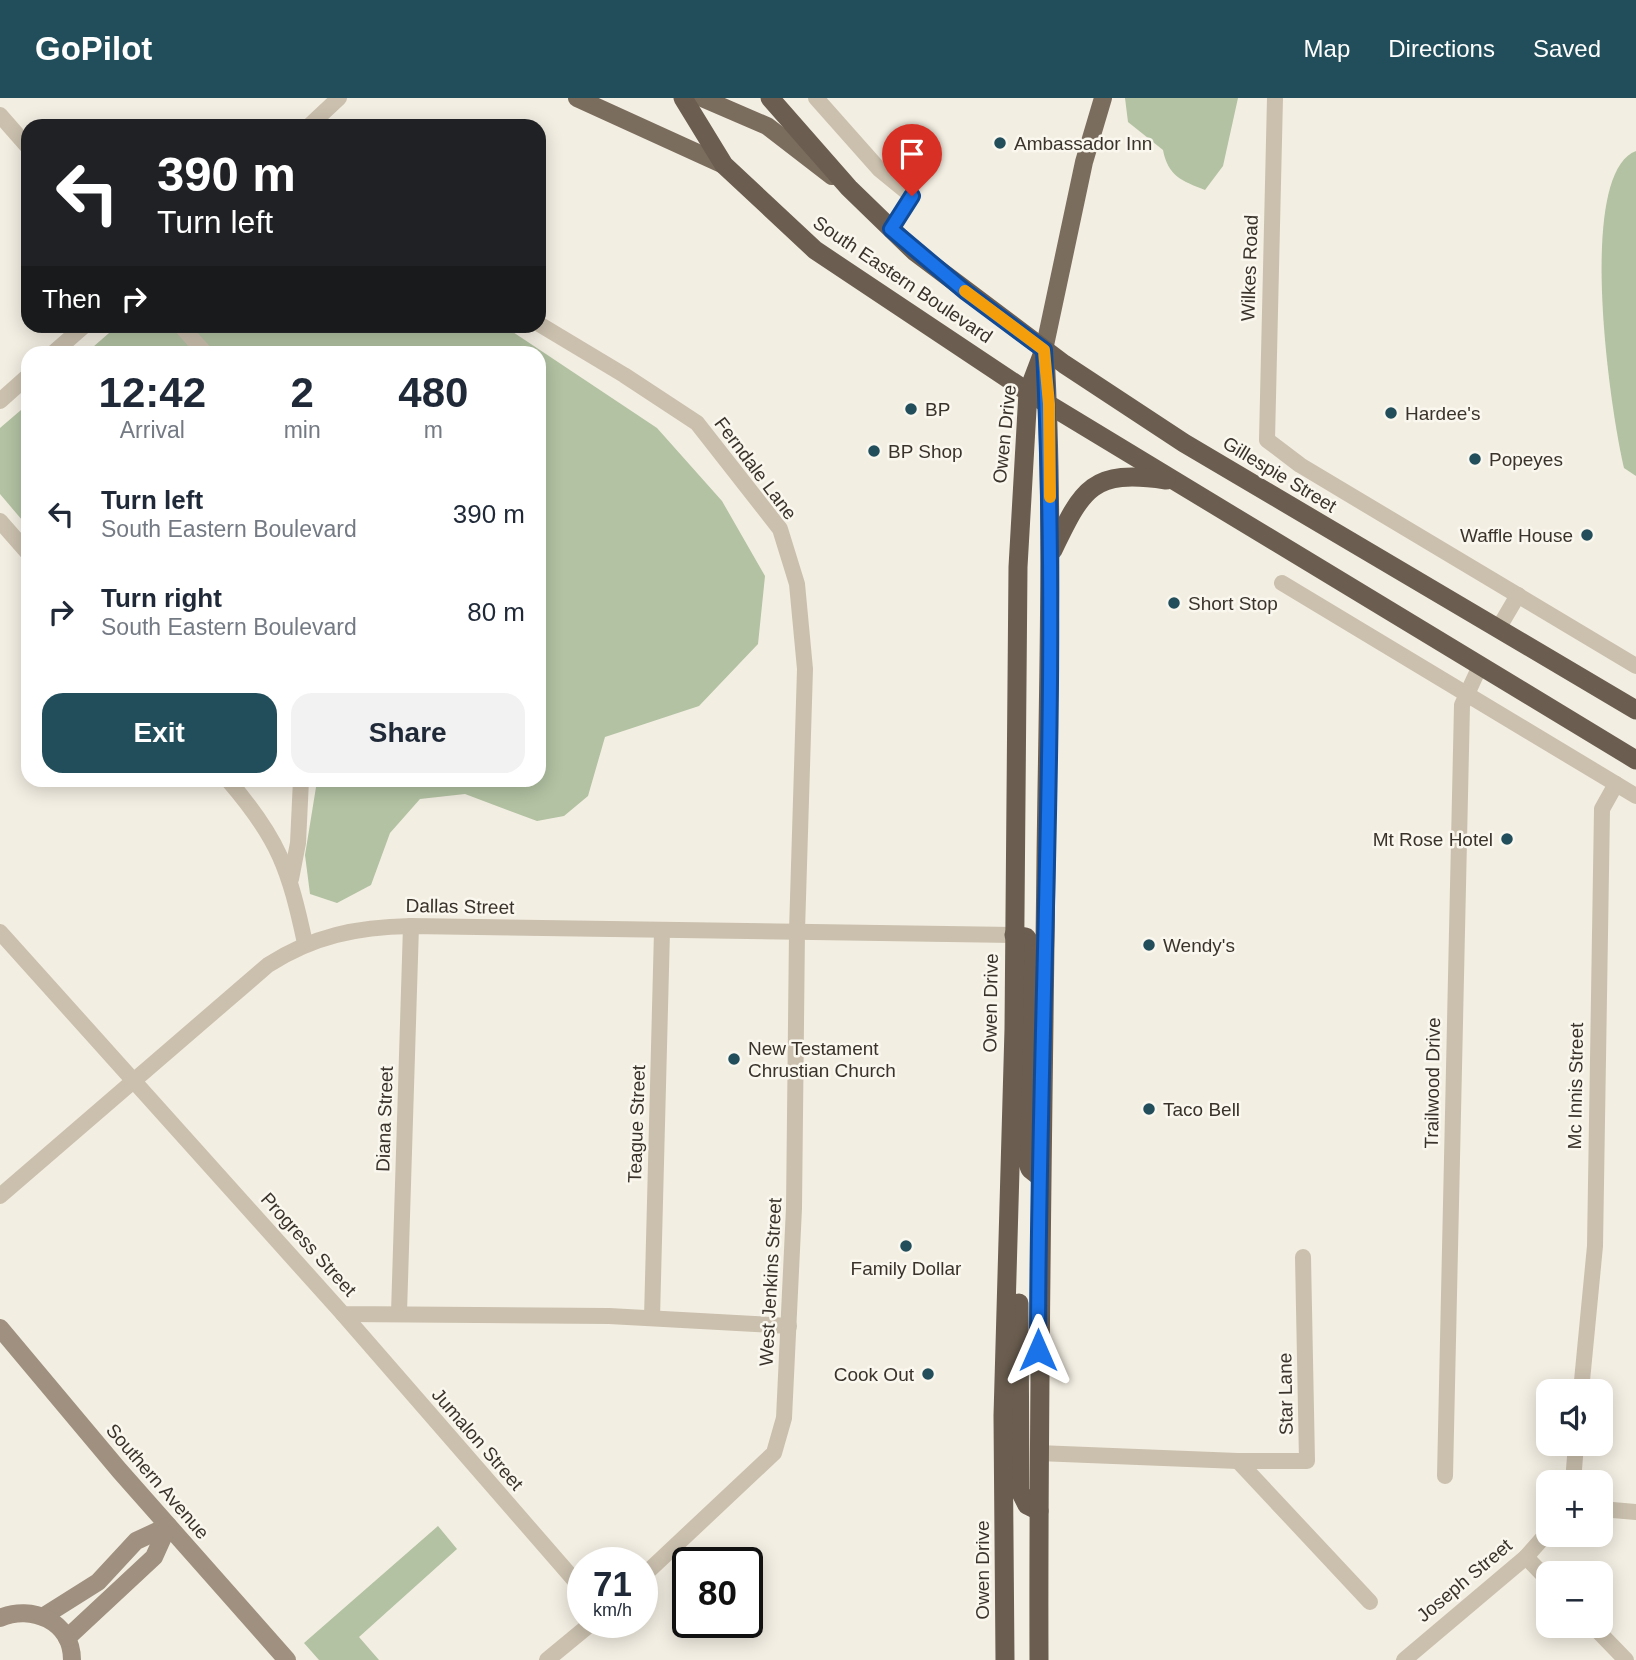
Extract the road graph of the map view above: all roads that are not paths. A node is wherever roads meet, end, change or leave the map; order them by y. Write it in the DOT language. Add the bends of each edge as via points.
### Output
graph roads {
  1 [pos="339,98"];
  2 [pos="577,98"];
  3 [pos="683,98"];
  4 [pos="702,98"];
  5 [pos="770,98"];
  6 [pos="816,98"];
  7 [pos="1102,98"];
  8 [pos="1275,98"];
  9 [pos="0,115"];
  10 [pos="316,119"];
  11 [pos="21,139"];
  12 [pos="724,166"];
  13 [pos="849,188"];
  14 [pos="891,229"];
  15 [pos="546,328"];
  16 [pos="76,333"];
  17 [pos="61,346"];
  18 [pos="1044,350"];
  19 [pos="21,382"];
  20 [pos="1028,392"];
  21 [pos="0,401"];
  22 [pos="1049,404"];
  23 [pos="1267,440"];
  24 [pos="1174,482"];
  25 [pos="0,521"];
  26 [pos="21,545"];
  27 [pos="1051,554"];
  28 [pos="1282,583"];
  29 [pos="1518,595"];
  30 [pos="1498,629"];
  31 [pos="1479,666"];
  32 [pos="1636,666"];
  33 [pos="1466,691"];
  34 [pos="1636,710"];
  35 [pos="1636,760"];
  36 [pos="1616,784"];
  37 [pos="233,787"];
  38 [pos="301,787"];
  39 [pos="1636,796"];
  40 [pos="291,880"];
  41 [pos="411,926"];
  42 [pos="662,931"];
  43 [pos="797,931"];
  44 [pos="0,932"];
  45 [pos="1014,935"];
  46 [pos="305,943"];
  47 [pos="135,1080"];
  48 [pos="1040,1177"];
  49 [pos="0,1196"];
  50 [pos="1303,1257"];
  51 [pos="1008,1280"];
  52 [pos="399,1313"];
  53 [pos="343,1314"];
  54 [pos="652,1318"];
  55 [pos="789,1325"];
  56 [pos="0,1329"];
  57 [pos="1582,1379"];
  58 [pos="1038,1453"];
  59 [pos="1238,1461"];
  60 [pos="1445,1476"];
  61 [pos="1613,1510"];
  62 [pos="1039,1511"];
  63 [pos="1636,1512"];
  64 [pos="168,1525"];
  65 [pos="1536,1546"];
  66 [pos="1526,1557"];
  67 [pos="658,1562"];
  68 [pos="1536,1567"];
  69 [pos="567,1572"];
  70 [pos="1370,1602"];
  71 [pos="44,1616"];
  72 [pos="0,1618"];
  73 [pos="67,1638"];
  74 [pos="574,1638"];
  75 [pos="1605,1638"];
  76 [pos="72,1660"];
  77 [pos="287,1660"];
  78 [pos="547,1660"];
  79 [pos="1005,1660"];
  80 [pos="1039,1660"];
  81 [pos="1404,1660"];
  82 [pos="1626,1660"];
  1 -- 10 [label="street"];
  2 -- 12 [label="main road"];
  3 -- 12 [label="highway, South Eastern Boulevard"];
  4 -- 13 [label="main road" via="767,126"];
  5 -- 13 [label="highway, South Eastern Boulevard"];
  6 -- 14 [label="street, South Eastern Boulevard" via="879,169 912,196"];
  7 -- 18 [label="main road, Owen Drive"];
  8 -- 23 [label="street, Wilkes Road"];
  9 -- 11 [label="street"];
  12 -- 20 [label="highway, South Eastern Boulevard" via="815,250"];
  13 -- 14 [label="highway, South Eastern Boulevard"];
  14 -- 18 [label="highway, South Eastern Boulevard"];
  15 -- 43 [label="street, Ferndale Lane" via="696,423 780,529 797,583 805,669"];
  16 -- 17 [label="street"];
  18 -- 20 [label="highway, Owen Drive"];
  18 -- 22 [label="highway, Owen Drive"];
  18 -- 30 [label="highway, Gillespie Street" via="1173,436"];
  19 -- 21 [label="street"];
  20 -- 22 [label="highway"];
  20 -- 45 [label="highway, Owen Drive" via="1018,567"];
  22 -- 24 [label="highway"];
  22 -- 27 [label="highway, Owen Drive"];
  23 -- 29 [label="street, Gillespie Street" via="1300,465"];
  24 -- 27 [label="highway" via="1122,475 1095,487 1076,502"];
  24 -- 31 [label="highway"];
  25 -- 26 [label="street"];
  27 -- 48 [label="highway, Owen Drive"];
  28 -- 33 [label="street"];
  29 -- 30 [label="street"];
  29 -- 32 [label="street, Gillespie Street"];
  30 -- 34 [label="highway, Gillespie Street"];
  31 -- 33 [label="street"];
  31 -- 35 [label="highway"];
  33 -- 36 [label="street"];
  33 -- 60 [label="street, Trailwood Drive" via="1462,705"];
  36 -- 39 [label="street"];
  36 -- 57 [label="street, Mc Innis Street" via="1602,809 1594,1246"];
  37 -- 40 [label="street" via="270,835"];
  38 -- 40 [label="street"];
  40 -- 46 [label="street"];
  41 -- 42 [label="street, Dallas Street"];
  41 -- 46 [label="street, Dallas Street" via="342,931"];
  41 -- 52 [label="street, Diana Street"];
  42 -- 43 [label="street, Dallas Street"];
  42 -- 54 [label="street, Teague Street"];
  43 -- 45 [label="street, Dallas Street"];
  43 -- 55 [label="street, West Jenkins Street"];
  44 -- 47 [label="street, Progress Street"];
  45 -- 48 [label="highway" via="1026,937 1031,944 1027,1161"];
  45 -- 51 [label="highway, Owen Drive"];
  46 -- 47 [label="street, Dallas Street" via="268,965"];
  47 -- 49 [label="street, Dallas Street"];
  47 -- 53 [label="street, Progress Street"];
  48 -- 58 [label="highway, Owen Drive"];
  50 -- 59 [label="street, Star Lane" via="1307,1461"];
  51 -- 62 [label="highway" via="1019,1304 1020,1491 1027,1506"];
  51 -- 79 [label="highway, Owen Drive" via="1003,1416"];
  52 -- 53 [label="street, Progress Street"];
  52 -- 54 [label="street, Progress Street"];
  53 -- 69 [label="street, Jumalon Street"];
  54 -- 55 [label="street, Progress Street"];
  55 -- 67 [label="street, West Jenkins Street" via="784,1418 775,1453"];
  56 -- 64 [label="main road, Southern Avenue"];
  58 -- 59 [label="street, Star Lane"];
  58 -- 62 [label="highway, Owen Drive"];
  59 -- 70 [label="street"];
  61 -- 63 [label="street"];
  62 -- 80 [label="highway, Owen Drive"];
  64 -- 71 [label="main road" via="136,1541 98,1582"];
  64 -- 73 [label="main road" via="154,1557"];
  64 -- 77 [label="main road, Southern Avenue"];
  65 -- 66 [label="street, Joseph Street"];
  66 -- 68 [label="street"];
  66 -- 81 [label="street, Joseph Street"];
  71 -- 72 [label="main road" via="28,1612"];
  71 -- 73 [label="main road"];
  73 -- 76 [label="main road"];
  74 -- 78 [label="street"];
  75 -- 82 [label="street"];
}
